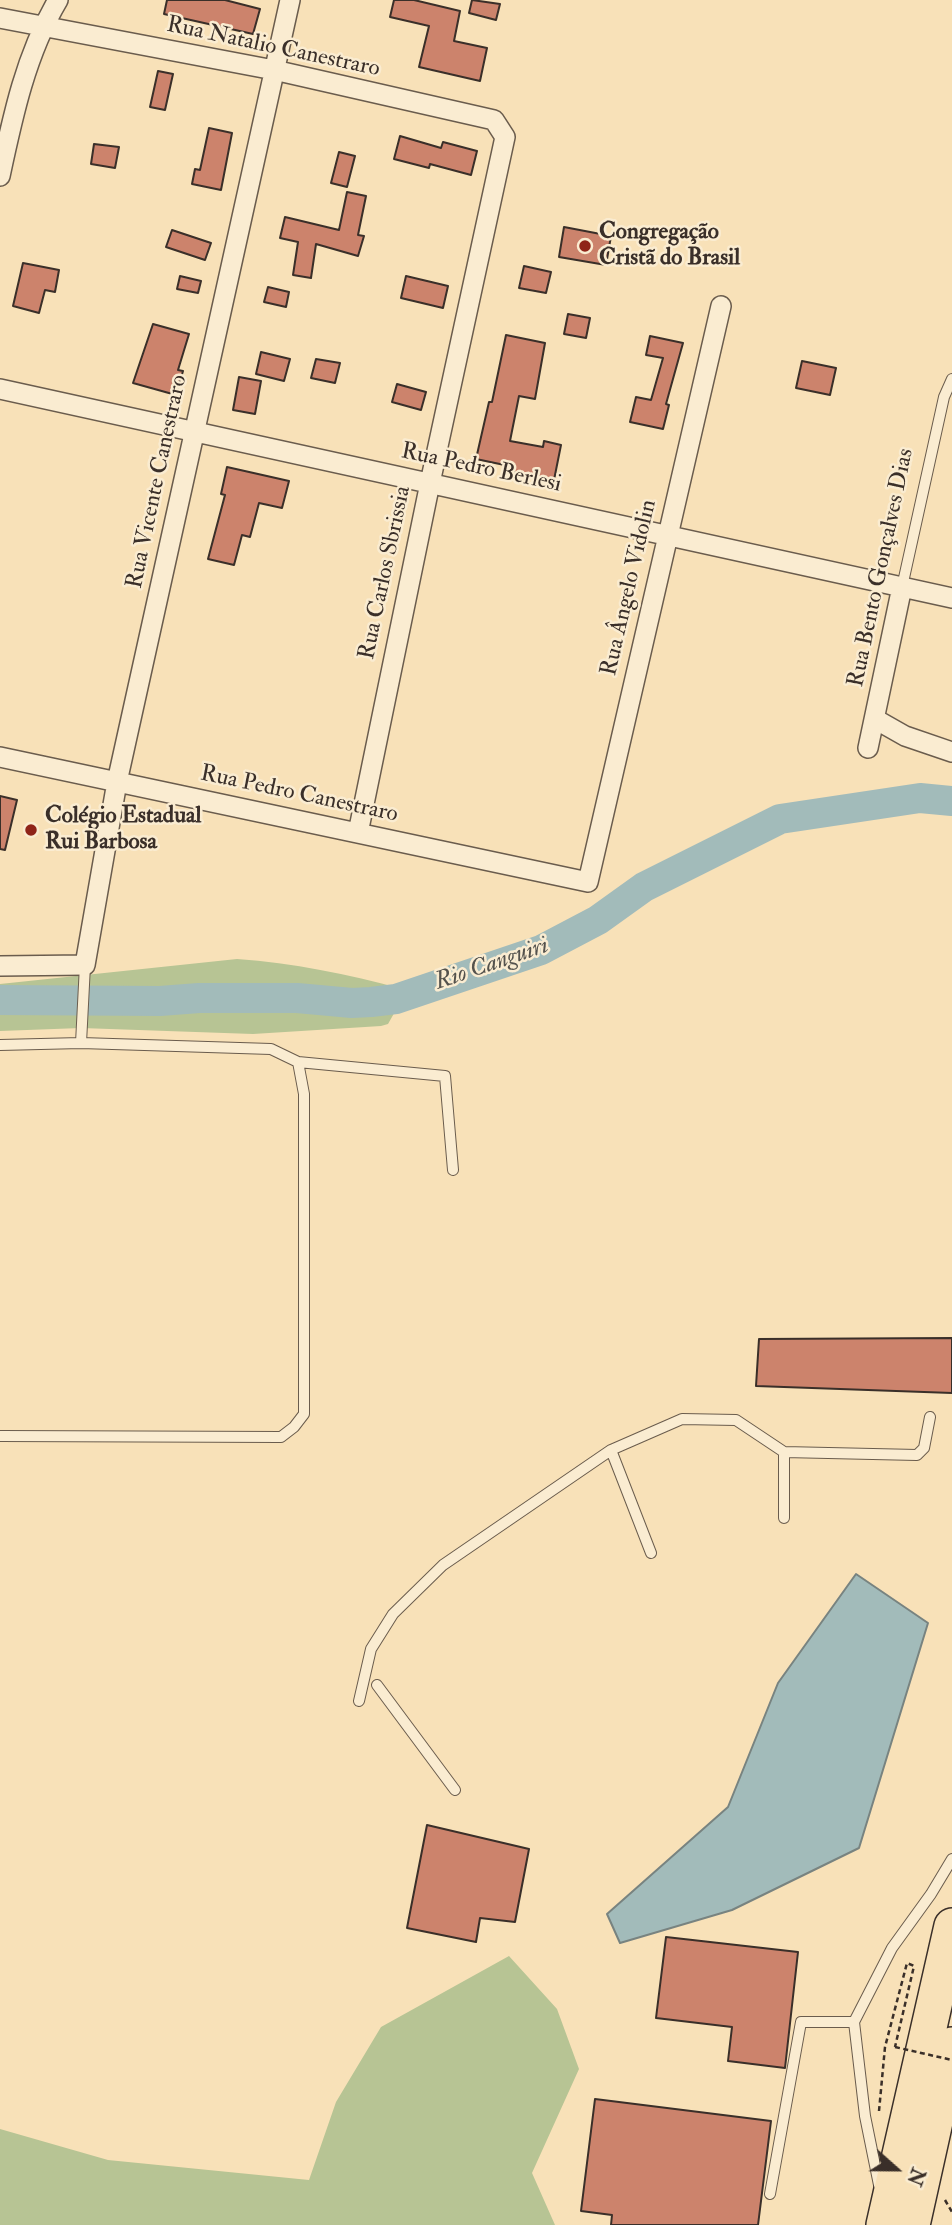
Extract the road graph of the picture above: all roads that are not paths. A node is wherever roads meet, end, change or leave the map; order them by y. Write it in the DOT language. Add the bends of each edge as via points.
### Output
graph roads {
  1 [pos="58,0"];
  2 [pos="290,0"];
  3 [pos="0,18"];
  4 [pos="41,27"];
  5 [pos="274,70"];
  6 [pos="494,120"];
  7 [pos="2,159"];
  8 [pos="0,176"];
  9 [pos="721,306"];
  10 [pos="952,379"];
  11 [pos="0,389"];
  12 [pos="194,431"];
  13 [pos="430,483"];
  14 [pos="667,535"];
  15 [pos="902,587"];
  16 [pos="952,598"];
  17 [pos="876,719"];
  18 [pos="868,748"];
  19 [pos="952,752"];
  20 [pos="0,757"];
  21 [pos="117,782"];
  22 [pos="358,833"];
  23 [pos="588,882"];
  24 [pos="0,966"];
  25 [pos="85,971"];
  26 [pos="81,1044"];
  27 [pos="0,1045"];
  28 [pos="298,1062"];
  29 [pos="453,1170"];
  30 [pos="930,1417"];
  31 [pos="0,1436"];
  32 [pos="611,1450"];
  33 [pos="784,1452"];
  34 [pos="783,1518"];
  35 [pos="651,1553"];
  36 [pos="377,1685"];
  37 [pos="359,1701"];
  38 [pos="455,1790"];
  39 [pos="952,1858"];
  40 [pos="952,1926"];
  41 [pos="854,2022"];
  42 [pos="952,2045"];
  43 [pos="770,2194"];
  44 [pos="894,2223"];
  1 -- 4 [label="street"];
  2 -- 5 [label="street, Rua Vicente Canestraro"];
  3 -- 4 [label="street, Rua Natalio Canestraro"];
  4 -- 5 [label="street, Rua Natalio Canestraro"];
  4 -- 7 [label="street"];
  5 -- 6 [label="street, Rua Natalio Canestraro"];
  5 -- 12 [label="street, Rua Vicente Canestraro"];
  6 -- 13 [label="street, Rua Carlos Sbrissia" via="505,137"];
  7 -- 8 [label="street"];
  9 -- 14 [label="street, Rua Ângelo Vidolin"];
  10 -- 15 [label="lane, Rua Bento Gonçalves Dias" via="944,397"];
  11 -- 12 [label="street, Rua Pedro Berlesi"];
  12 -- 13 [label="street, Rua Pedro Berlesi"];
  12 -- 21 [label="street, Rua Vicente Canestraro"];
  13 -- 14 [label="street, Rua Pedro Berlesi"];
  13 -- 22 [label="street, Rua Carlos Sbrissia"];
  14 -- 15 [label="street, Rua Pedro Berlesi"];
  14 -- 23 [label="street, Rua Ângelo Vidolin"];
  15 -- 16 [label="street, Rua Pedro Berlesi"];
  15 -- 17 [label="street, Rua Bento Gonçalves Dias"];
  17 -- 18 [label="street, Rua Bento Gonçalves Dias"];
  17 -- 19 [label="street" via="905,736"];
  20 -- 21 [label="street, Rua Pedro Canestraro"];
  21 -- 22 [label="street, Rua Pedro Canestraro"];
  21 -- 25 [label="street, Rua Vicente Canestraro"];
  22 -- 23 [label="street, Rua Pedro Canestraro"];
  24 -- 25 [label="street"];
  25 -- 26 [label="lane"];
  26 -- 27 [label="lane"];
  26 -- 28 [label="lane" via="271,1048"];
  28 -- 29 [label="lane" via="444,1076"];
  28 -- 31 [label="lane" via="304,1094 304,1414 294,1427 281,1437"];
  30 -- 33 [label="lane" via="924,1448 917,1455"];
  32 -- 33 [label="lane" via="682,1419 736,1420"];
  32 -- 35 [label="lane"];
  32 -- 37 [label="lane" via="443,1565 401,1606 371,1649"];
  33 -- 34 [label="lane"];
  36 -- 38 [label="lane"];
  39 -- 41 [label="lane" via="892,1948"];
  40 -- 44 [label="highway"];
  41 -- 43 [label="lane" via="801,2022"];
  41 -- 44 [label="lane" via="865,2116"];
  42 -- 44 [label="highway"];
}
